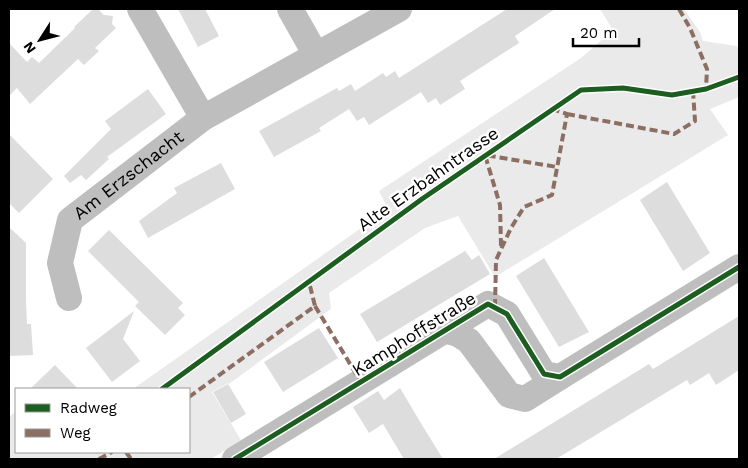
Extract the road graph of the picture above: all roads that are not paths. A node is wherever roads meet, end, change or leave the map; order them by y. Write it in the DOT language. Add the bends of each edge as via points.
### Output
graph roads {
  1 [pos="140,9"];
  2 [pos="290,9"];
  3 [pos="399,9"];
  4 [pos="316,55"];
  5 [pos="203,118"];
  6 [pos="739,267"];
  7 [pos="69,298"];
  8 [pos="444,330"];
  9 [pos="560,377"];
  10 [pos="235,459"];
  1 -- 5 [label="street"];
  2 -- 4 [label="street"];
  3 -- 4 [label="street, Am Erzschacht"];
  4 -- 5 [label="street, Am Erzschacht"];
  5 -- 7 [label="street, Am Erzschacht" via="70,220 60,263"];
  6 -- 9 [label="street, Kamphoffstraße"];
  8 -- 9 [label="street, Kamphoffstraße" via="469,342 509,395 525,399"];
  8 -- 9 [label="street, Kamphoffstraße" via="488,304 507,314 544,374"];
  8 -- 10 [label="street, Kamphoffstraße"];
}
